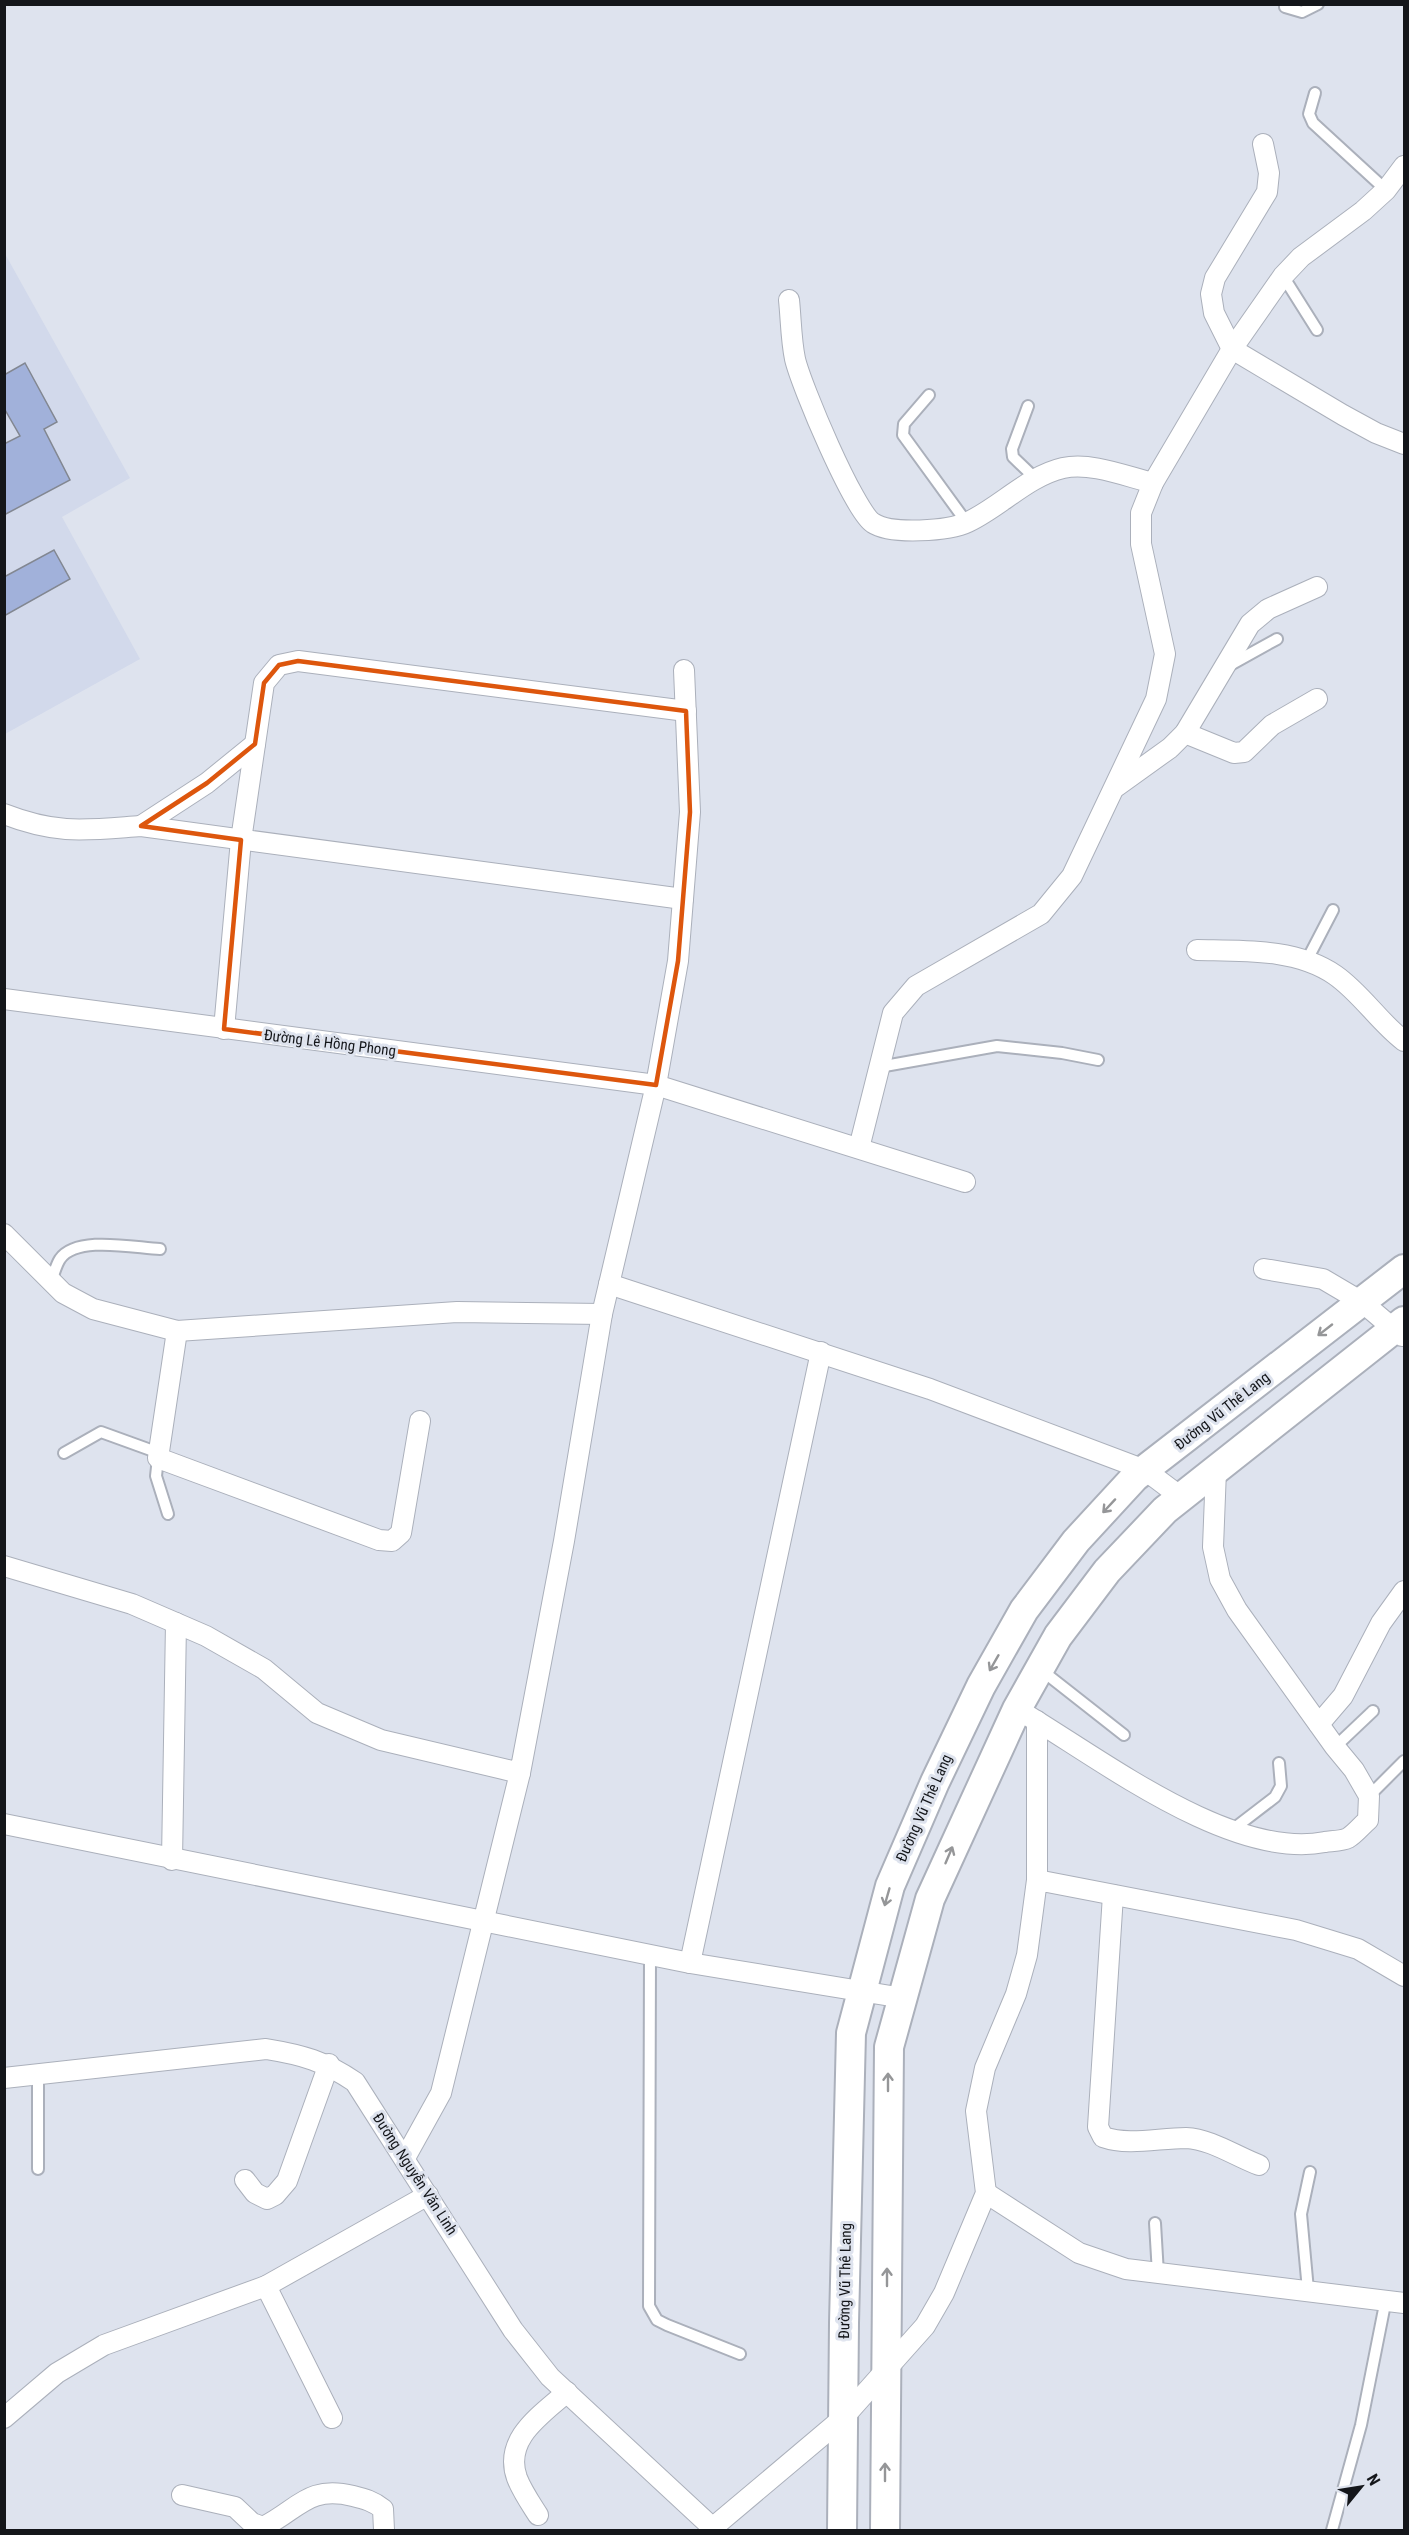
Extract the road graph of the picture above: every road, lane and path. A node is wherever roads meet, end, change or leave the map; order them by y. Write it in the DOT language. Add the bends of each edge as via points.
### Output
graph roads {
  1 [pos="1318,4"];
  2 [pos="1285,7"];
  3 [pos="1315,93"];
  4 [pos="1263,144"];
  5 [pos="1404,166"];
  6 [pos="1386,190"];
  7 [pos="1283,276"];
  8 [pos="789,300"];
  9 [pos="1317,330"];
  10 [pos="1232,349"];
  11 [pos="930,395"];
  12 [pos="1028,406"];
  13 [pos="1404,444"];
  14 [pos="1037,480"];
  15 [pos="1153,483"];
  16 [pos="967,522"];
  17 [pos="1317,586"];
  18 [pos="1277,639"];
  19 [pos="1222,669"];
  20 [pos="684,670"];
  21 [pos="1317,699"];
  22 [pos="686,711"];
  23 [pos="1185,733"];
  24 [pos="255,744"];
  25 [pos="1114,788"];
  26 [pos="4,814"];
  27 [pos="141,826"];
  28 [pos="241,840"];
  29 [pos="683,899"];
  30 [pos="1333,910"];
  31 [pos="1197,950"];
  32 [pos="1307,960"];
  33 [pos="4,999"];
  34 [pos="224,1029"];
  35 [pos="1404,1041"];
  36 [pos="1098,1060"];
  37 [pos="879,1067"];
  38 [pos="656,1085"];
  39 [pos="859,1148"];
  40 [pos="965,1182"];
  41 [pos="6,1239"];
  42 [pos="160,1250"];
  43 [pos="1264,1269"];
  44 [pos="1404,1269"];
  45 [pos="51,1281"];
  46 [pos="609,1284"];
  47 [pos="1362,1302"];
  48 [pos="603,1314"];
  49 [pos="1401,1329"];
  50 [pos="177,1331"];
  51 [pos="821,1352"];
  52 [pos="420,1421"];
  53 [pos="64,1452"];
  54 [pos="159,1455"];
  55 [pos="1145,1470"];
  56 [pos="1216,1470"];
  57 [pos="1181,1497"];
  58 [pos="168,1514"];
  59 [pos="4,1566"];
  60 [pos="1404,1591"];
  61 [pos="176,1623"];
  62 [pos="1040,1669"];
  63 [pos="1373,1711"];
  64 [pos="1027,1715"];
  65 [pos="1318,1724"];
  66 [pos="1124,1735"];
  67 [pos="1335,1747"];
  68 [pos="1404,1761"];
  69 [pos="1279,1763"];
  70 [pos="520,1773"];
  71 [pos="1369,1796"];
  72 [pos="4,1824"];
  73 [pos="1232,1830"];
  74 [pos="172,1860"];
  75 [pos="1037,1880"];
  76 [pos="1113,1895"];
  77 [pos="483,1922"];
  78 [pos="650,1955"];
  79 [pos="690,1963"];
  80 [pos="1404,1976"];
  81 [pos="861,1989"];
  82 [pos="903,1998"];
  83 [pos="329,2064"];
  84 [pos="38,2076"];
  85 [pos="4,2078"];
  86 [pos="405,2158"];
  87 [pos="1259,2165"];
  88 [pos="38,2169"];
  89 [pos="1310,2172"];
  90 [pos="245,2180"];
  91 [pos="986,2193"];
  92 [pos="428,2195"];
  93 [pos="1155,2223"];
  94 [pos="1158,2274"];
  95 [pos="266,2286"];
  96 [pos="1308,2290"];
  97 [pos="1395,2301"];
  98 [pos="740,2354"];
  99 [pos="886,2371"];
  100 [pos="567,2392"];
  101 [pos="4,2418"];
  102 [pos="332,2418"];
  103 [pos="843,2418"];
  104 [pos="182,2494"];
  105 [pos="538,2516"];
  106 [pos="712,2529"];
  107 [pos="384,2530"];
  108 [pos="842,2530"];
  109 [pos="885,2530"];
  110 [pos="1332,2530"];
  1 -- 2 [label="lane" via="1302,12"];
  3 -- 6 [label="lane" via="1310,114 1313,123"];
  4 -- 10 [label="street" via="1269,173 1267,192 1215,278 1211,294 1214,313"];
  5 -- 6 [label="street"];
  6 -- 7 [label="street" via="1301,257"];
  7 -- 9 [label="lane"];
  7 -- 10 [label="street"];
  8 -- 16 [label="street" via="795,359 807,398 859,507 873,523 890,529 939,529"];
  10 -- 13 [label="street" via="1343,415"];
  10 -- 15 [label="street"];
  11 -- 16 [label="lane" via="904,424 903,435"];
  12 -- 14 [label="lane" via="1012,449 1013,457"];
  14 -- 15 [label="street" via="1063,468 1087,467"];
  14 -- 16 [label="street"];
  15 -- 25 [label="street" via="1141,513 1141,544 1165,654 1156,699"];
  17 -- 19 [label="street" via="1268,609 1250,624"];
  18 -- 19 [label="lane"];
  19 -- 23 [label="street"];
  20 -- 22 [label="street"];
  21 -- 23 [label="street" via="1272,725 1244,752 1234,753"];
  22 -- 24 [label="street" via="298,661 279,665 264,683"];
  22 -- 29 [label="street" via="690,812"];
  23 -- 25 [label="street"];
  24 -- 27 [label="street" via="207,783"];
  24 -- 28 [label="street"];
  25 -- 37 [label="street" via="1072,876 1041,914 916,986 893,1012"];
  26 -- 27 [label="street" via="32,825 70,831"];
  27 -- 28 [label="street"];
  28 -- 29 [label="street"];
  28 -- 34 [label="street"];
  29 -- 38 [label="street" via="678,962"];
  30 -- 32 [label="lane"];
  31 -- 32 [label="street" via="1246,951"];
  32 -- 35 [label="street" via="1336,976"];
  33 -- 34 [label="street, Đường Lê Hồng Phong"];
  34 -- 38 [label="street, Đường Lê Hồng Phong"];
  36 -- 37 [label="lane" via="997,1046"];
  37 -- 39 [label="street"];
  38 -- 39 [label="street, Đường Lê Hồng Phong"];
  38 -- 46 [label="street"];
  39 -- 40 [label="street, Đường Lê Hồng Phong"];
  41 -- 45 [label="street"];
  42 -- 45 [label="lane" via="88,1244 70,1250 60,1259"];
  43 -- 47 [label="street" via="1323,1279"];
  44 -- 47 [label="street, Đường Vũ Thê Lang"];
  45 -- 50 [label="street" via="63,1293 93,1309"];
  46 -- 48 [label="street"];
  46 -- 51 [label="street"];
  47 -- 49 [label="street"];
  47 -- 55 [label="street, Đường Vũ Thê Lang, one-way"];
  48 -- 50 [label="street" via="457,1312"];
  48 -- 70 [label="street"];
  49 -- 56 [label="street"];
  50 -- 54 [label="street"];
  51 -- 55 [label="street"];
  51 -- 79 [label="street"];
  52 -- 54 [label="street" via="401,1533 392,1541 379,1540"];
  53 -- 54 [label="lane" via="101,1432"];
  54 -- 58 [label="lane" via="156,1476"];
  55 -- 57 [label="street"];
  55 -- 81 [label="street, Đường Vũ Thê Lang, one-way" via="1076,1541 1024,1610 981,1686 934,1782 890,1886"];
  56 -- 57 [label="street"];
  56 -- 65 [label="street" via="1213,1547 1220,1579 1237,1610"];
  57 -- 62 [label="street" via="1107,1571 1058,1636"];
  59 -- 61 [label="street" via="132,1604"];
  60 -- 65 [label="street" via="1381,1623 1343,1696"];
  61 -- 70 [label="street" via="264,1669 317,1713 381,1740"];
  61 -- 74 [label="street"];
  62 -- 64 [label="street"];
  62 -- 66 [label="lane"];
  63 -- 67 [label="lane"];
  64 -- 73 [label="street" via="1190,1813"];
  64 -- 75 [label="street"];
  82 -- 64 [label="street, one-way" via="930,1899"];
  65 -- 67 [label="street"];
  67 -- 71 [label="street"];
  68 -- 71 [label="lane"];
  69 -- 73 [label="lane" via="1281,1786 1275,1797"];
  70 -- 77 [label="street"];
  71 -- 73 [label="street" via="1368,1820 1347,1838 1307,1846 1271,1842"];
  72 -- 74 [label="street"];
  74 -- 77 [label="street"];
  75 -- 76 [label="street"];
  75 -- 91 [label="street" via="1027,1955 1016,1994 985,2068 976,2111"];
  76 -- 80 [label="street" via="1296,1930 1358,1949"];
  76 -- 87 [label="street" via="1098,2127 1103,2137 1115,2141 1187,2138 1208,2142"];
  77 -- 78 [label="street"];
  77 -- 86 [label="street" via="441,2093"];
  78 -- 79 [label="street"];
  78 -- 98 [label="lane" via="649,2306 657,2320"];
  79 -- 81 [label="street"];
  81 -- 82 [label="street"];
  81 -- 103 [label="street, Đường Vũ Thê Lang" via="851,2033"];
  99 -- 82 [label="street, one-way" via="889,2047"];
  83 -- 84 [label="street, Đường Nguyễn Văn Linh" via="301,2054 266,2049"];
  83 -- 86 [label="street, Đường Nguyễn Văn Linh" via="355,2082"];
  83 -- 90 [label="street" via="287,2181 275,2196 267,2199 255,2193"];
  84 -- 85 [label="street, Đường Nguyễn Văn Linh"];
  84 -- 88 [label="lane"];
  86 -- 92 [label="street, Đường Nguyễn Văn Linh"];
  89 -- 96 [label="lane" via="1301,2214"];
  91 -- 94 [label="street" via="1079,2253 1126,2269"];
  91 -- 99 [label="street" via="944,2293 925,2326"];
  92 -- 95 [label="street"];
  92 -- 100 [label="street, Đường Nguyễn Văn Linh" via="513,2330"];
  93 -- 94 [label="lane"];
  94 -- 96 [label="street"];
  95 -- 101 [label="street" via="104,2345 57,2373"];
  95 -- 102 [label="street"];
  96 -- 97 [label="street"];
  97 -- 110 [label="lane"];
  99 -- 103 [label="street"];
  109 -- 99 [label="street, one-way"];
  100 -- 105 [label="street" via="525,2431 513,2454 517,2478"];
  100 -- 106 [label="street, Đường Nguyễn Văn Linh"];
  103 -- 106 [label="street"];
  103 -- 108 [label="street, Đường Vũ Thê Lang"];
  104 -- 107 [label="street" via="235,2507 252,2523 263,2527 320,2493 336,2492 372,2500 383,2509"];
}
